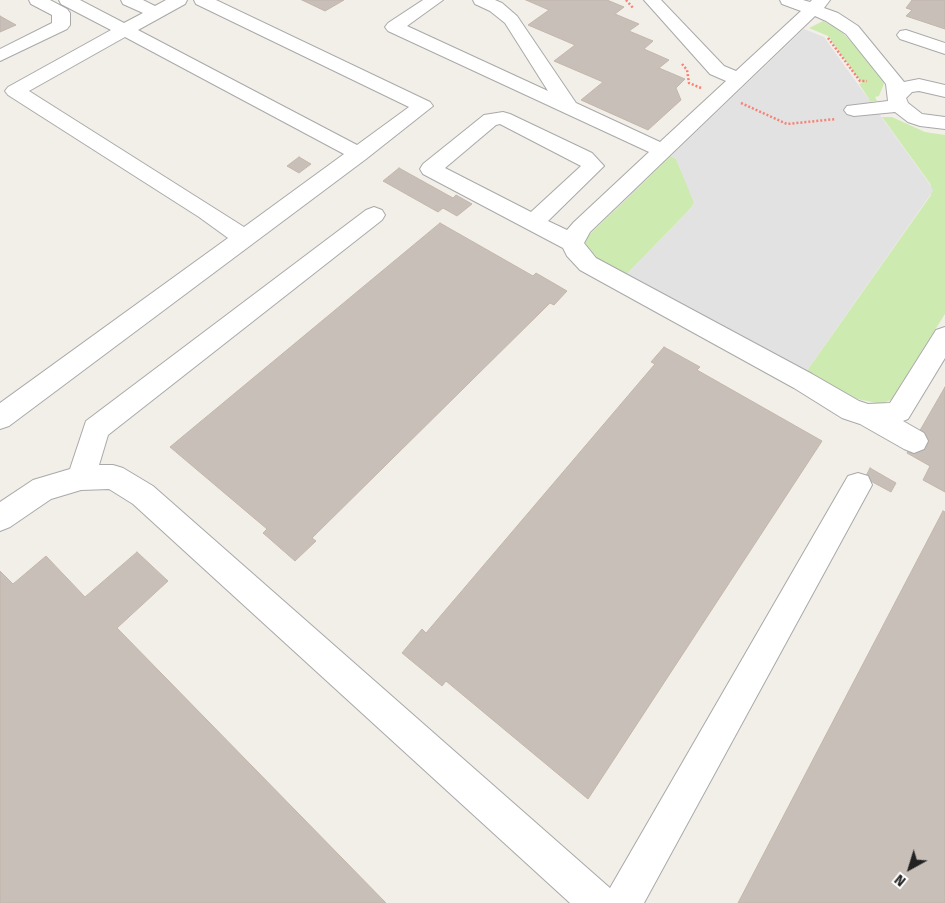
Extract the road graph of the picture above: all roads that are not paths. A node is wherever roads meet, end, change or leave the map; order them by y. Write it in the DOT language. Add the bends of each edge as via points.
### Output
graph roads {
  1 [pos="37,0"];
  2 [pos="67,0"];
  3 [pos="129,0"];
  4 [pos="179,0"];
  5 [pos="202,0"];
  6 [pos="435,0"];
  7 [pos="481,0"];
  8 [pos="652,0"];
  9 [pos="788,0"];
  10 [pos="817,4"];
  11 [pos="156,13"];
  12 [pos="125,31"];
  13 [pos="906,35"];
  14 [pos="860,39"];
  15 [pos="945,48"];
  16 [pos="0,56"];
  17 [pos="738,79"];
  18 [pos="934,82"];
  19 [pos="898,102"];
  20 [pos="570,109"];
  21 [pos="854,110"];
  22 [pos="945,123"];
  23 [pos="663,152"];
  24 [pos="359,154"];
  25 [pos="374,215"];
  26 [pos="533,223"];
  27 [pos="244,238"];
  28 [pos="573,243"];
  29 [pos="945,337"];
  30 [pos="868,416"];
  31 [pos="0,418"];
  32 [pos="914,441"];
  33 [pos="81,478"];
  34 [pos="858,485"];
  35 [pos="0,518"];
  36 [pos="598,903"];
  37 [pos="623,903"];
  1 -- 16 [label="street" via="61,13 61,25"];
  2 -- 12 [label="street"];
  3 -- 11 [label="street"];
  4 -- 11 [label="street"];
  5 -- 24 [label="street" via="424,106"];
  6 -- 20 [label="street" via="394,27"];
  7 -- 20 [label="street" via="511,20"];
  8 -- 17 [label="street" via="717,70"];
  9 -- 10 [label="street"];
  10 -- 14 [label="street"];
  10 -- 17 [label="street"];
  11 -- 12 [label="street"];
  12 -- 24 [label="street"];
  12 -- 27 [label="street" via="15,91"];
  13 -- 15 [label="street"];
  14 -- 18 [label="street"];
  14 -- 19 [label="street" via="895,83"];
  17 -- 23 [label="street"];
  18 -- 19 [label="street" via="900,91"];
  19 -- 21 [label="street"];
  19 -- 22 [label="street" via="915,118"];
  20 -- 23 [label="street"];
  23 -- 28 [label="street" via="582,227 574,236"];
  24 -- 27 [label="street"];
  25 -- 33 [label="street" via="96,429"];
  26 -- 26 [label="street" via="501,206 430,170 491,119 503,118 585,158 594,166"];
  26 -- 28 [label="street"];
  27 -- 31 [label="street"];
  28 -- 30 [label="street" via="588,264 804,381 851,410"];
  29 -- 30 [label="street" via="899,412"];
  30 -- 32 [label="street"];
  33 -- 35 [label="street" via="42,489"];
  33 -- 36 [label="street" via="113,477 143,495"];
  34 -- 37 [label="street"];
}
